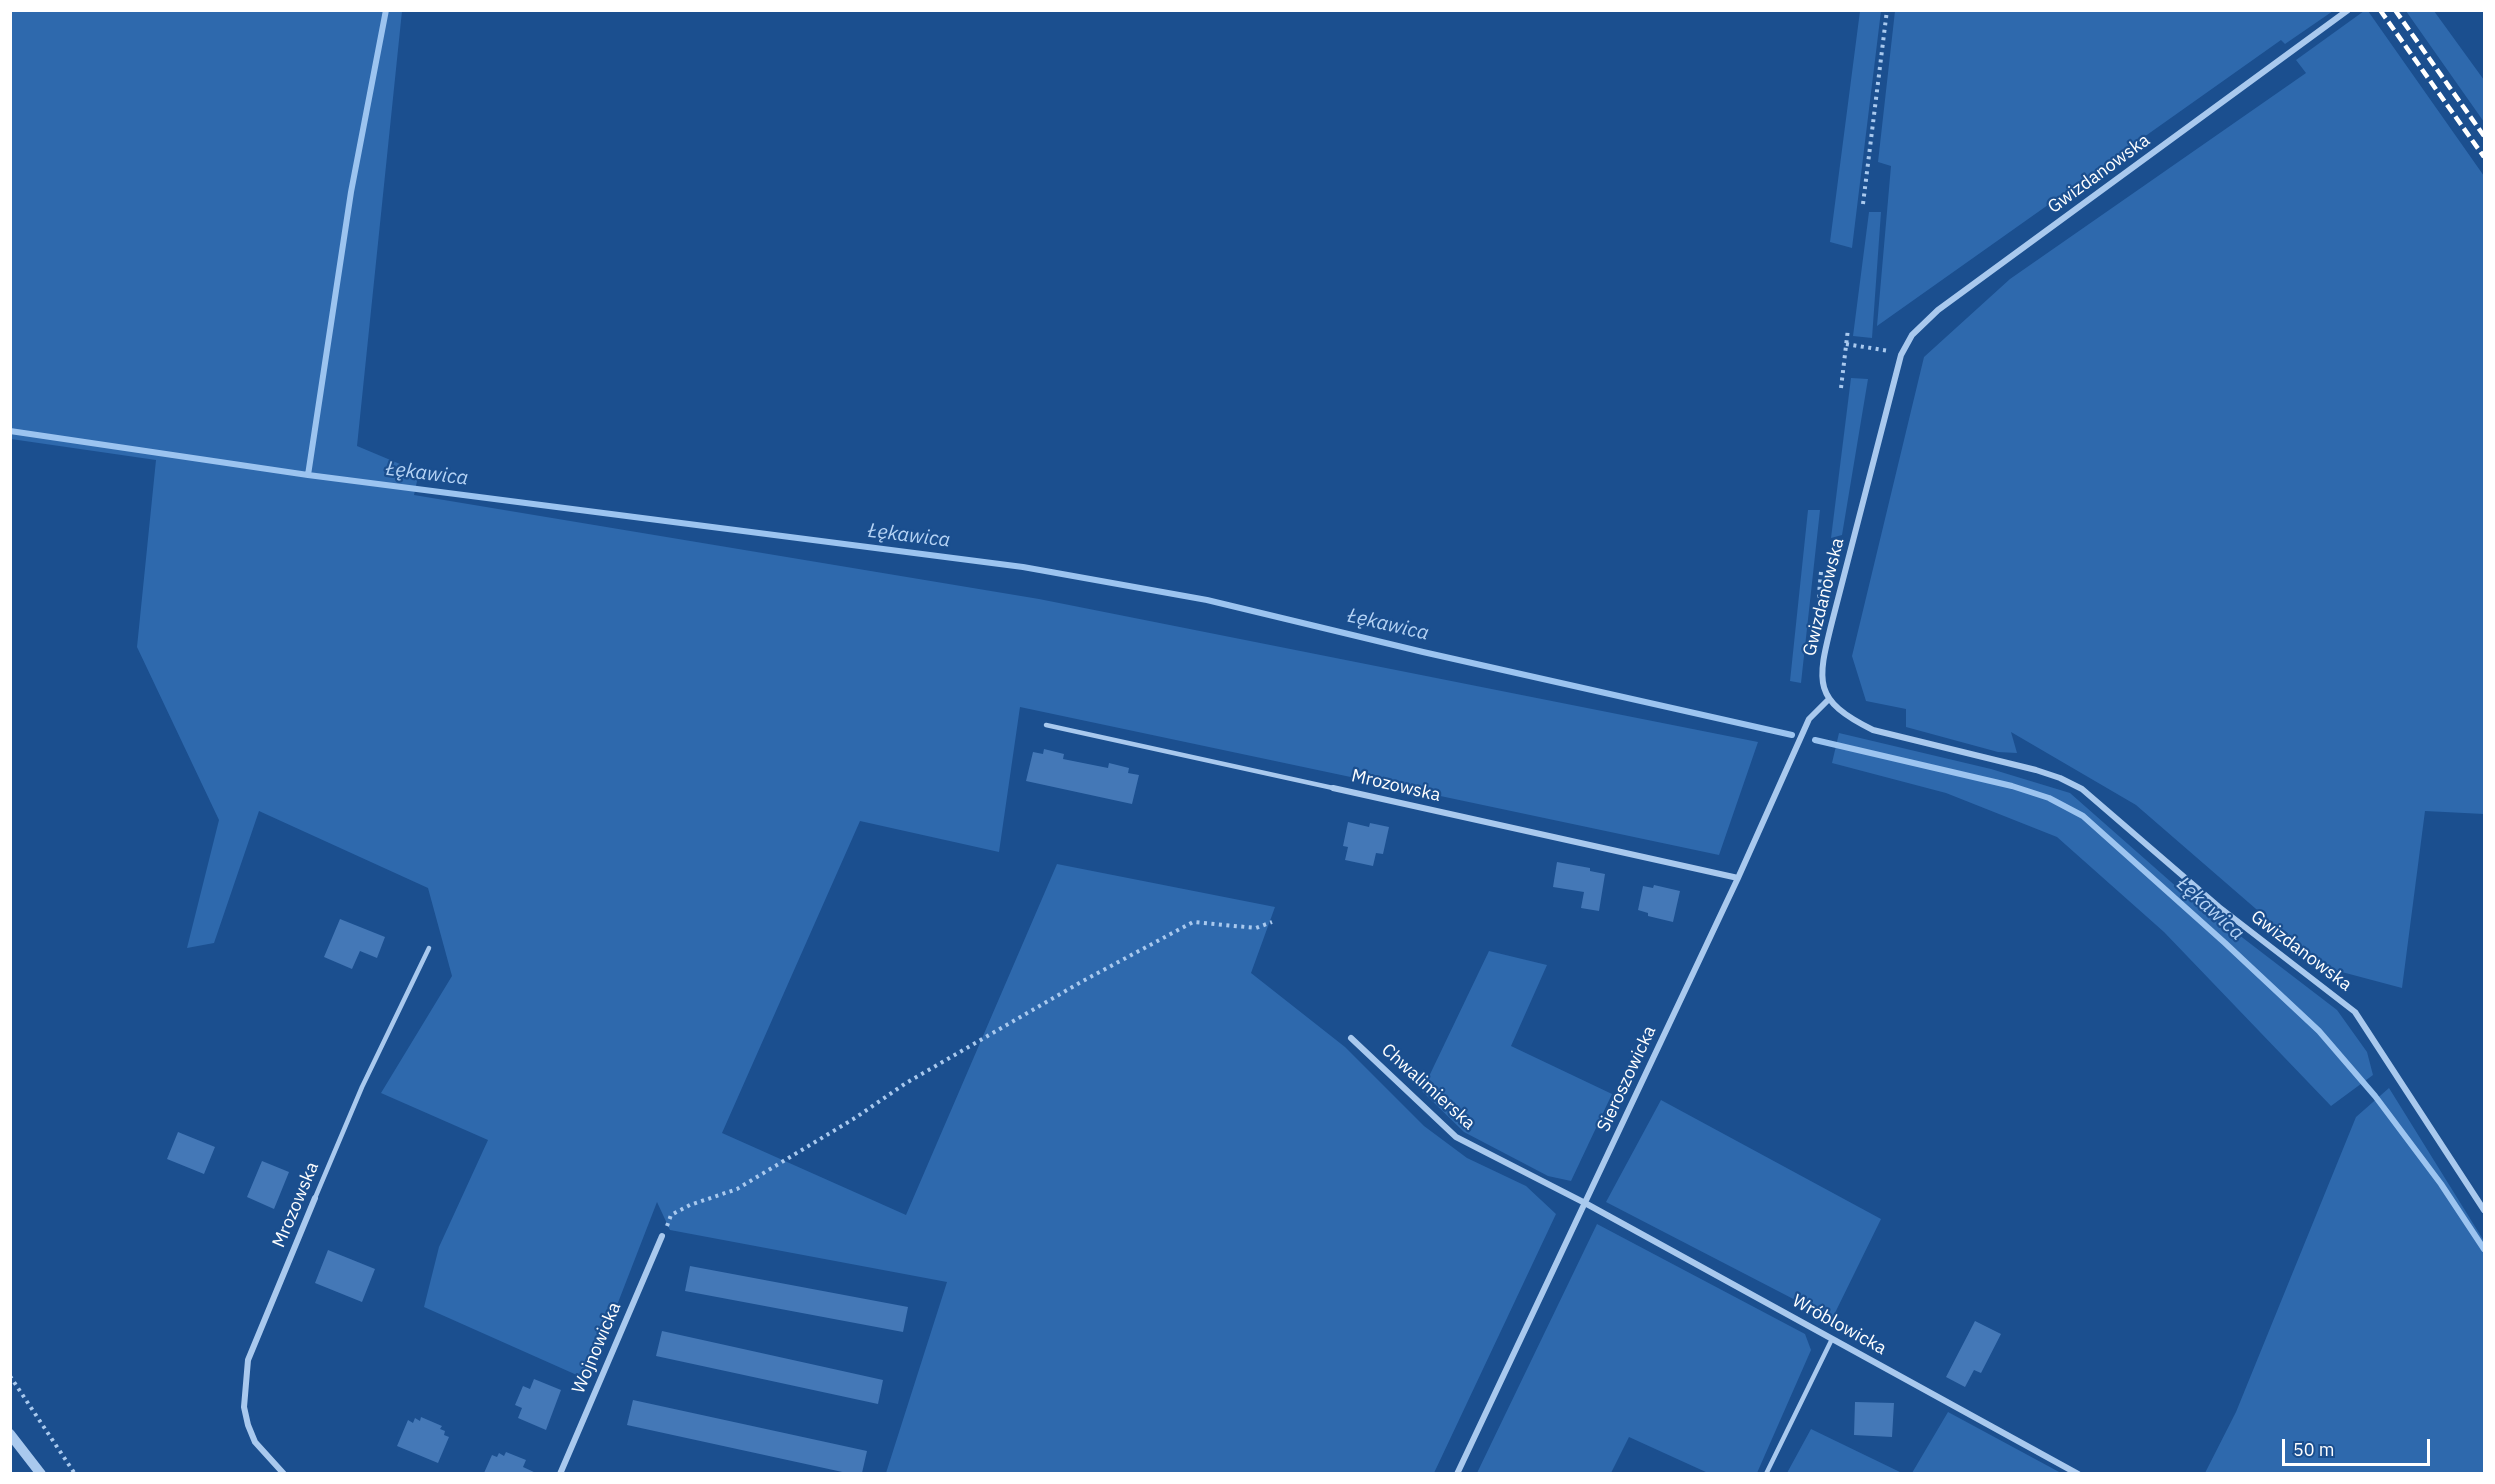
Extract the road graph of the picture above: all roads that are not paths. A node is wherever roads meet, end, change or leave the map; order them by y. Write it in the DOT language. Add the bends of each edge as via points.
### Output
graph roads {
  1 [pos="2348,10"];
  2 [pos="1828,700"];
  3 [pos="1046,725"];
  4 [pos="1333,788"];
  5 [pos="1738,878"];
  6 [pos="429,948"];
  7 [pos="1351,1038"];
  8 [pos="315,1198"];
  9 [pos="1585,1203"];
  10 [pos="2484,1210"];
  11 [pos="662,1236"];
  12 [pos="1832,1339"];
  13 [pos="10,1434"];
  14 [pos="41,1473"];
  15 [pos="284,1473"];
  16 [pos="560,1473"];
  17 [pos="1457,1473"];
  18 [pos="1766,1473"];
  19 [pos="2078,1473"];
  1 -- 2 [label="street, Gwizdanowska" via="1938,310 1912,335 1900,356 1822,663"];
  2 -- 5 [label="street, Sieroszowicka" via="1809,719"];
  2 -- 10 [label="street, Gwizdanowska" via="1852,720 1873,730 2036,770 2082,789 2219,907 2355,1012"];
  3 -- 4 [label="lane, Mrozowska"];
  4 -- 5 [label="street, Mrozowska"];
  5 -- 9 [label="street, Sieroszowicka"];
  6 -- 8 [label="lane, Mrozowska" via="362,1087"];
  7 -- 9 [label="street, Chwalimierska" via="1456,1137"];
  8 -- 15 [label="street, Mrozowska" via="248,1360 243,1407 248,1425 255,1442"];
  9 -- 12 [label="street, Wróblowicka"];
  9 -- 17 [label="street, Sieroszowicka"];
  11 -- 16 [label="street, Wojnowicka"];
  12 -- 18 [label="lane"];
  12 -- 19 [label="street, Wróblowicka"];
  13 -- 14 [label="street"];
}
